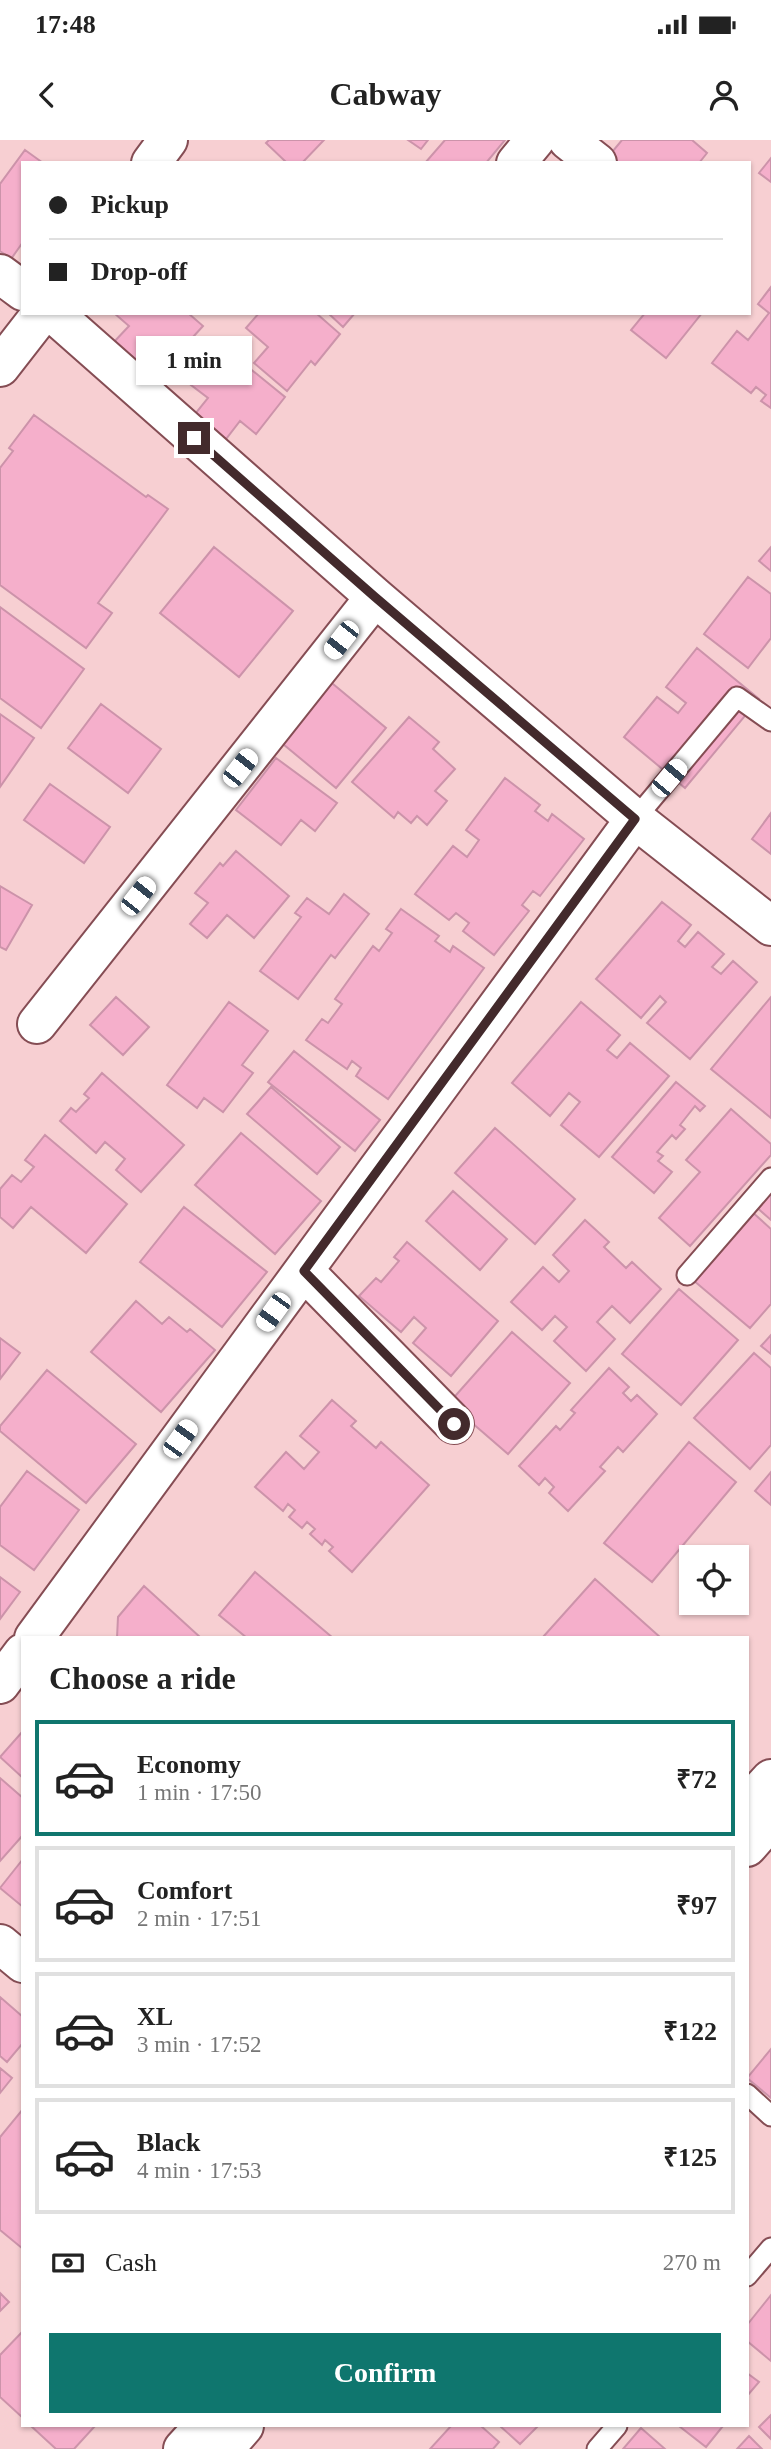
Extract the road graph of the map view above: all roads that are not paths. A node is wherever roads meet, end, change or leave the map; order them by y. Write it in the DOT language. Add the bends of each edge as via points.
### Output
graph roads {
  1 [pos="168,140"];
  2 [pos="535,140"];
  3 [pos="568,140"];
  4 [pos="152,161"];
  5 [pos="518,161"];
  6 [pos="594,161"];
  7 [pos="0,274"];
  8 [pos="21,289"];
  9 [pos="40,315"];
  10 [pos="54,315"];
  11 [pos="0,366"];
  12 [pos="375,597"];
  13 [pos="771,721"];
  14 [pos="635,819"];
  15 [pos="771,926"];
  16 [pos="37,1024"];
  17 [pos="771,1178"];
  18 [pos="304,1271"];
  19 [pos="687,1275"];
  20 [pos="454,1424"];
  21 [pos="35,1636"];
  22 [pos="21,1656"];
  23 [pos="0,1685"];
  24 [pos="771,1779"];
  25 [pos="749,1803"];
  26 [pos="771,1820"];
  27 [pos="749,1845"];
  28 [pos="0,1944"];
  29 [pos="21,1961"];
  30 [pos="749,2096"];
  31 [pos="771,2116"];
  32 [pos="771,2248"];
  33 [pos="749,2274"];
  34 [pos="203,2427"];
  35 [pos="243,2427"];
  36 [pos="616,2427"];
  37 [pos="183,2449"];
  38 [pos="224,2449"];
  39 [pos="597,2449"];
  1 -- 4 [label="street"];
  2 -- 5 [label="street"];
  3 -- 6 [label="street"];
  7 -- 8 [label="street"];
  9 -- 11 [label="street"];
  10 -- 12 [label="street"];
  12 -- 14 [label="street"];
  12 -- 16 [label="street"];
  13 -- 14 [label="lane" via="737,697"];
  14 -- 15 [label="street"];
  14 -- 18 [label="street"];
  17 -- 19 [label="lane"];
  18 -- 20 [label="street"];
  18 -- 21 [label="street"];
  22 -- 23 [label="street"];
  24 -- 25 [label="street"];
  26 -- 27 [label="street"];
  28 -- 29 [label="street"];
  30 -- 31 [label="lane"];
  32 -- 33 [label="lane"];
  34 -- 37 [label="street"];
  35 -- 38 [label="street"];
  36 -- 39 [label="lane"];
}
